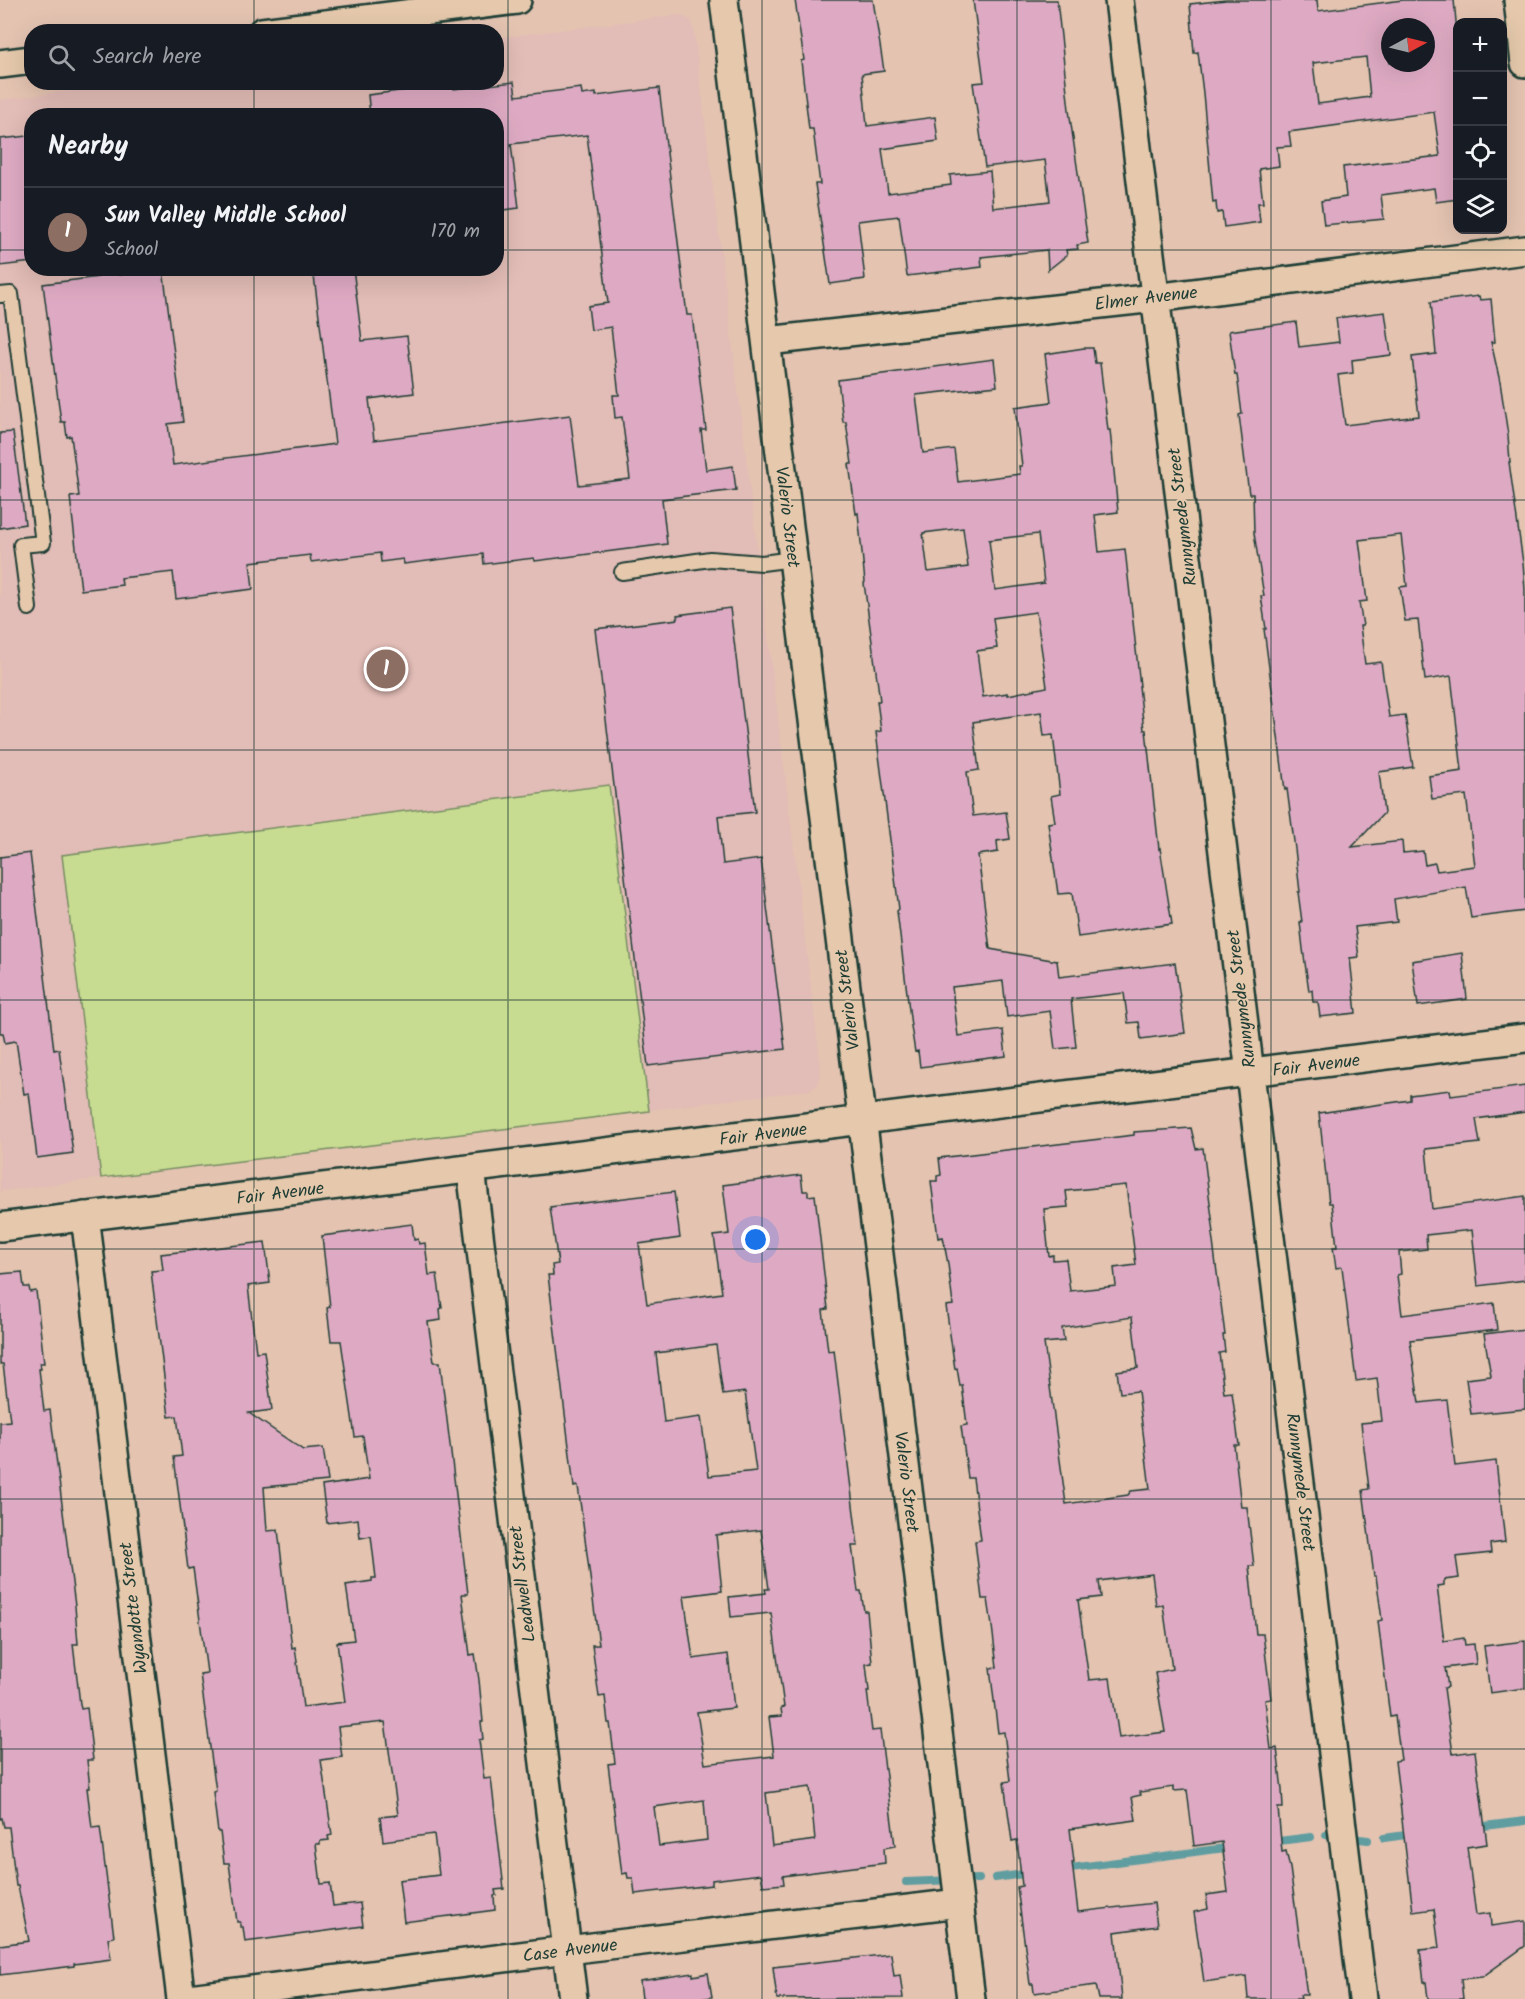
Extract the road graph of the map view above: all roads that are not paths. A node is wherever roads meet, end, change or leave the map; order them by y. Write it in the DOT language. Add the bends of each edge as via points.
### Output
graph roads {
  1 [pos="517,0"];
  2 [pos="724,0"];
  3 [pos="1119,0"];
  4 [pos="1518,0"];
  5 [pos="326,24"];
  6 [pos="24,61"];
  7 [pos="1525,63"];
  8 [pos="0,64"];
  9 [pos="1525,250"];
  10 [pos="0,295"];
  11 [pos="1155,298"];
  12 [pos="767,341"];
  13 [pos="793,559"];
  14 [pos="622,572"];
  15 [pos="29,608"];
  16 [pos="1525,1038"];
  17 [pos="1250,1073"];
  18 [pos="862,1121"];
  19 [pos="471,1169"];
  20 [pos="85,1216"];
  21 [pos="0,1227"];
  22 [pos="959,1903"];
  23 [pos="567,1950"];
  24 [pos="181,1999"];
  25 [pos="573,1999"];
  26 [pos="971,1999"];
  27 [pos="1363,1999"];
  1 -- 5 [label="street"];
  2 -- 12 [label="street, Valerio Street"];
  3 -- 11 [label="street, Runnymede Street"];
  4 -- 7 [label="street"];
  6 -- 8 [label="street"];
  9 -- 11 [label="street, Elmer Avenue"];
  10 -- 15 [label="lane" via="11,294 43,543 21,545"];
  11 -- 12 [label="street, Elmer Avenue"];
  11 -- 17 [label="street, Runnymede Street"];
  12 -- 13 [label="street, Valerio Street"];
  13 -- 14 [label="lane" via="762,563 710,559"];
  13 -- 18 [label="street, Valerio Street"];
  16 -- 17 [label="street, Fair Avenue"];
  17 -- 18 [label="street, Fair Avenue"];
  17 -- 27 [label="street, Runnymede Street"];
  18 -- 19 [label="street, Fair Avenue"];
  18 -- 22 [label="street, Valerio Street"];
  19 -- 20 [label="street, Fair Avenue"];
  19 -- 23 [label="street, Leadwell Street"];
  20 -- 21 [label="street, Fair Avenue"];
  20 -- 24 [label="street, Wyandotte Street"];
  22 -- 23 [label="street, Case Avenue"];
  22 -- 26 [label="street, Valerio Street"];
  23 -- 24 [label="street, Case Avenue"];
  23 -- 25 [label="street, Leadwell Street"];
}
